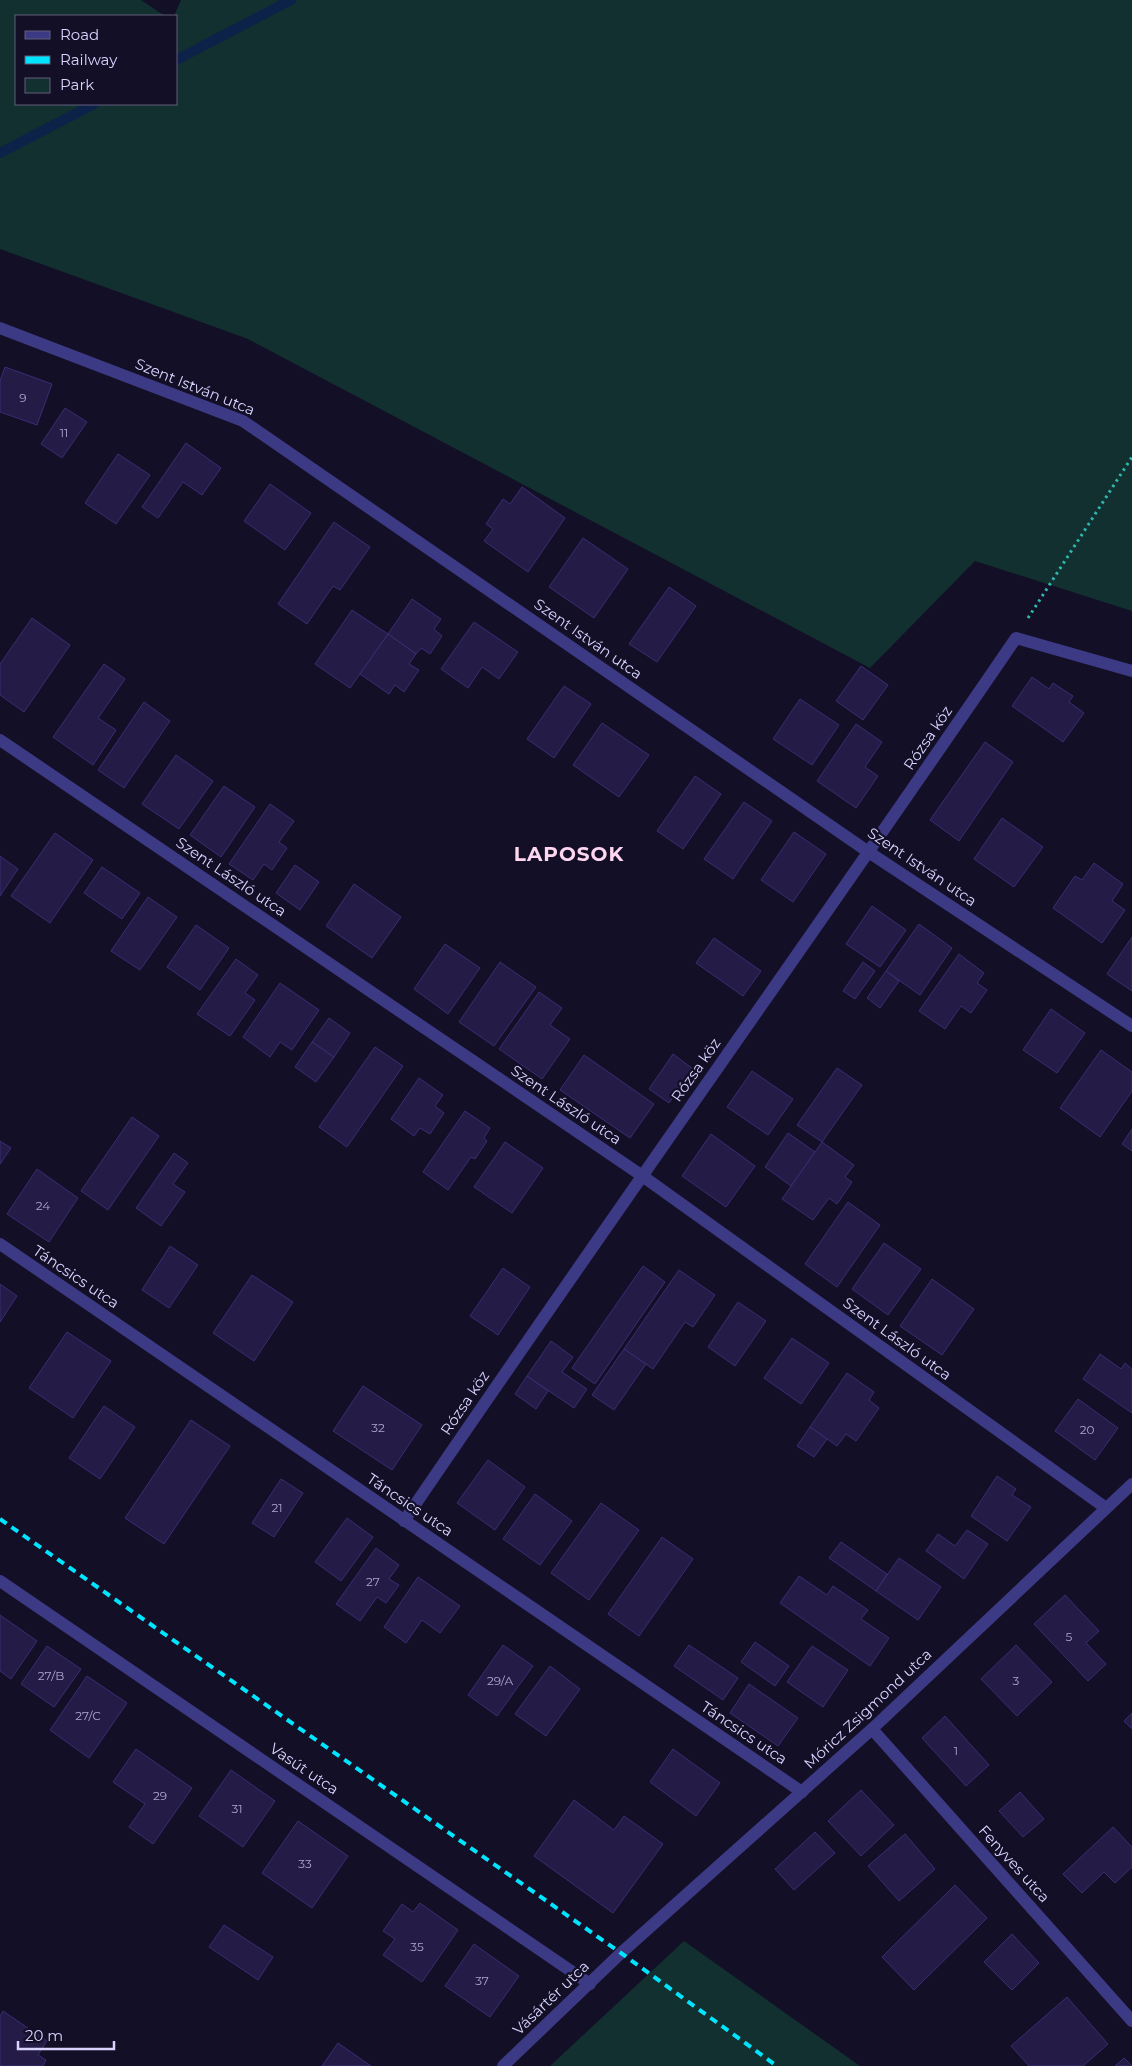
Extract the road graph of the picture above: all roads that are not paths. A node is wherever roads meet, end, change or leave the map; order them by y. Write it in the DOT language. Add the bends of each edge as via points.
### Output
graph roads {
  1 [pos="0,328"];
  2 [pos="1132,672"];
  3 [pos="0,740"];
  4 [pos="870,852"];
  5 [pos="1132,1026"];
  6 [pos="641,1175"];
  7 [pos="0,1244"];
  8 [pos="1132,1484"];
  9 [pos="1106,1508"];
  10 [pos="404,1521"];
  11 [pos="0,1581"];
  12 [pos="872,1729"];
  13 [pos="802,1792"];
  14 [pos="621,1953"];
  15 [pos="590,1984"];
  16 [pos="1132,2021"];
  17 [pos="502,2066"];
  1 -- 4 [label="street, Szent István utca" via="243,421"];
  2 -- 4 [label="street, Rózsa köz" via="1016,638"];
  3 -- 6 [label="street, Szent László utca"];
  4 -- 5 [label="street, Szent István utca"];
  4 -- 6 [label="street, Rózsa köz"];
  6 -- 9 [label="street, Szent László utca"];
  6 -- 10 [label="street, Rózsa köz"];
  7 -- 10 [label="street, Táncsics utca"];
  8 -- 9 [label="street, Móricz Zsigmond utca"];
  9 -- 12 [label="street, Móricz Zsigmond utca"];
  10 -- 13 [label="street, Táncsics utca"];
  11 -- 15 [label="street, Vasút utca"];
  12 -- 13 [label="street, Móricz Zsigmond utca"];
  12 -- 16 [label="street, Fenyves utca"];
  13 -- 14 [label="street, Móricz Zsigmond utca"];
  14 -- 15 [label="street, Vásártér utca"];
  15 -- 17 [label="street, Vásártér utca"];
}
